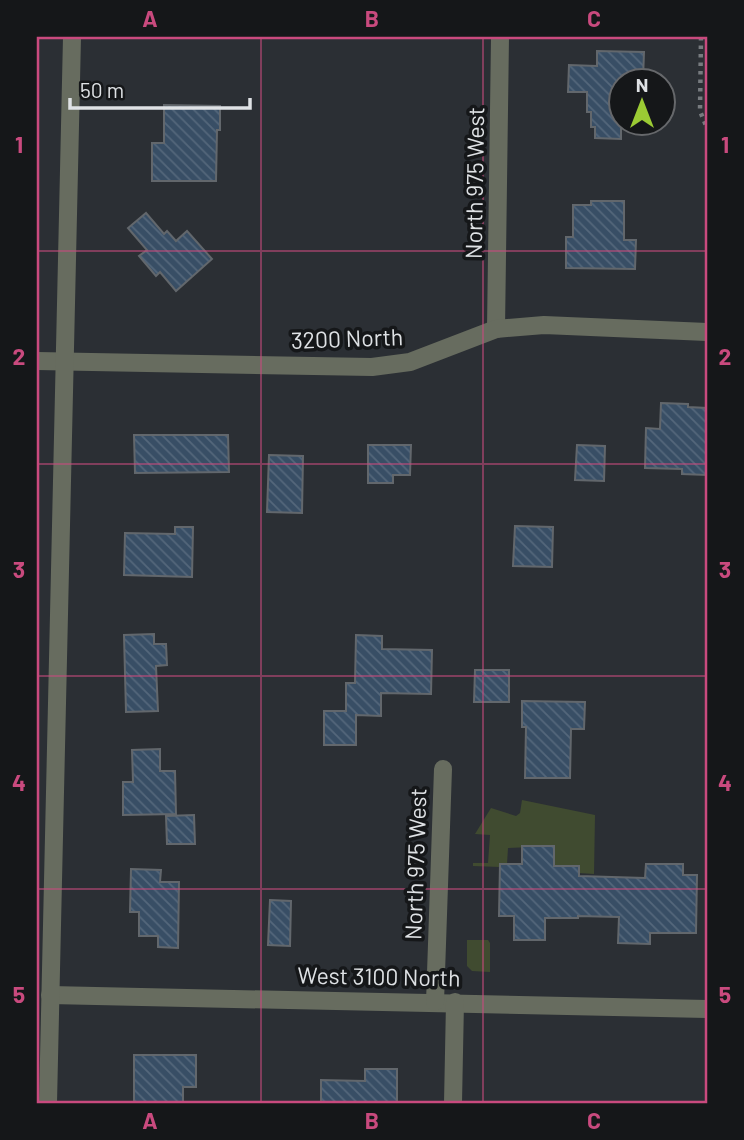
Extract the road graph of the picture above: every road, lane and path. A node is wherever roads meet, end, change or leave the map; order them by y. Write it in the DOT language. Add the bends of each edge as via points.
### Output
graph roads {
  1 [pos="72,37"];
  2 [pos="500,37"];
  3 [pos="701,37"];
  4 [pos="707,128"];
  5 [pos="496,329"];
  6 [pos="707,332"];
  7 [pos="37,361"];
  8 [pos="66,362"];
  9 [pos="443,769"];
  10 [pos="50,995"];
  11 [pos="435,1002"];
  12 [pos="455,1002"];
  13 [pos="707,1009"];
  14 [pos="48,1103"];
  15 [pos="453,1103"];
  1 -- 8 [label="street"];
  2 -- 5 [label="street, North 975 West"];
  3 -- 4 [label="path" via="700,111"];
  5 -- 6 [label="street, 3200 North" via="544,325"];
  5 -- 8 [label="street, 3200 North" via="410,362 372,367"];
  7 -- 8 [label="street, 3200 North"];
  8 -- 10 [label="street"];
  9 -- 11 [label="street, North 975 West"];
  10 -- 11 [label="street, West 3100 North"];
  10 -- 14 [label="street"];
  11 -- 12 [label="street, West 3100 North"];
  12 -- 13 [label="street, West 3100 North"];
  12 -- 15 [label="street"];
}
